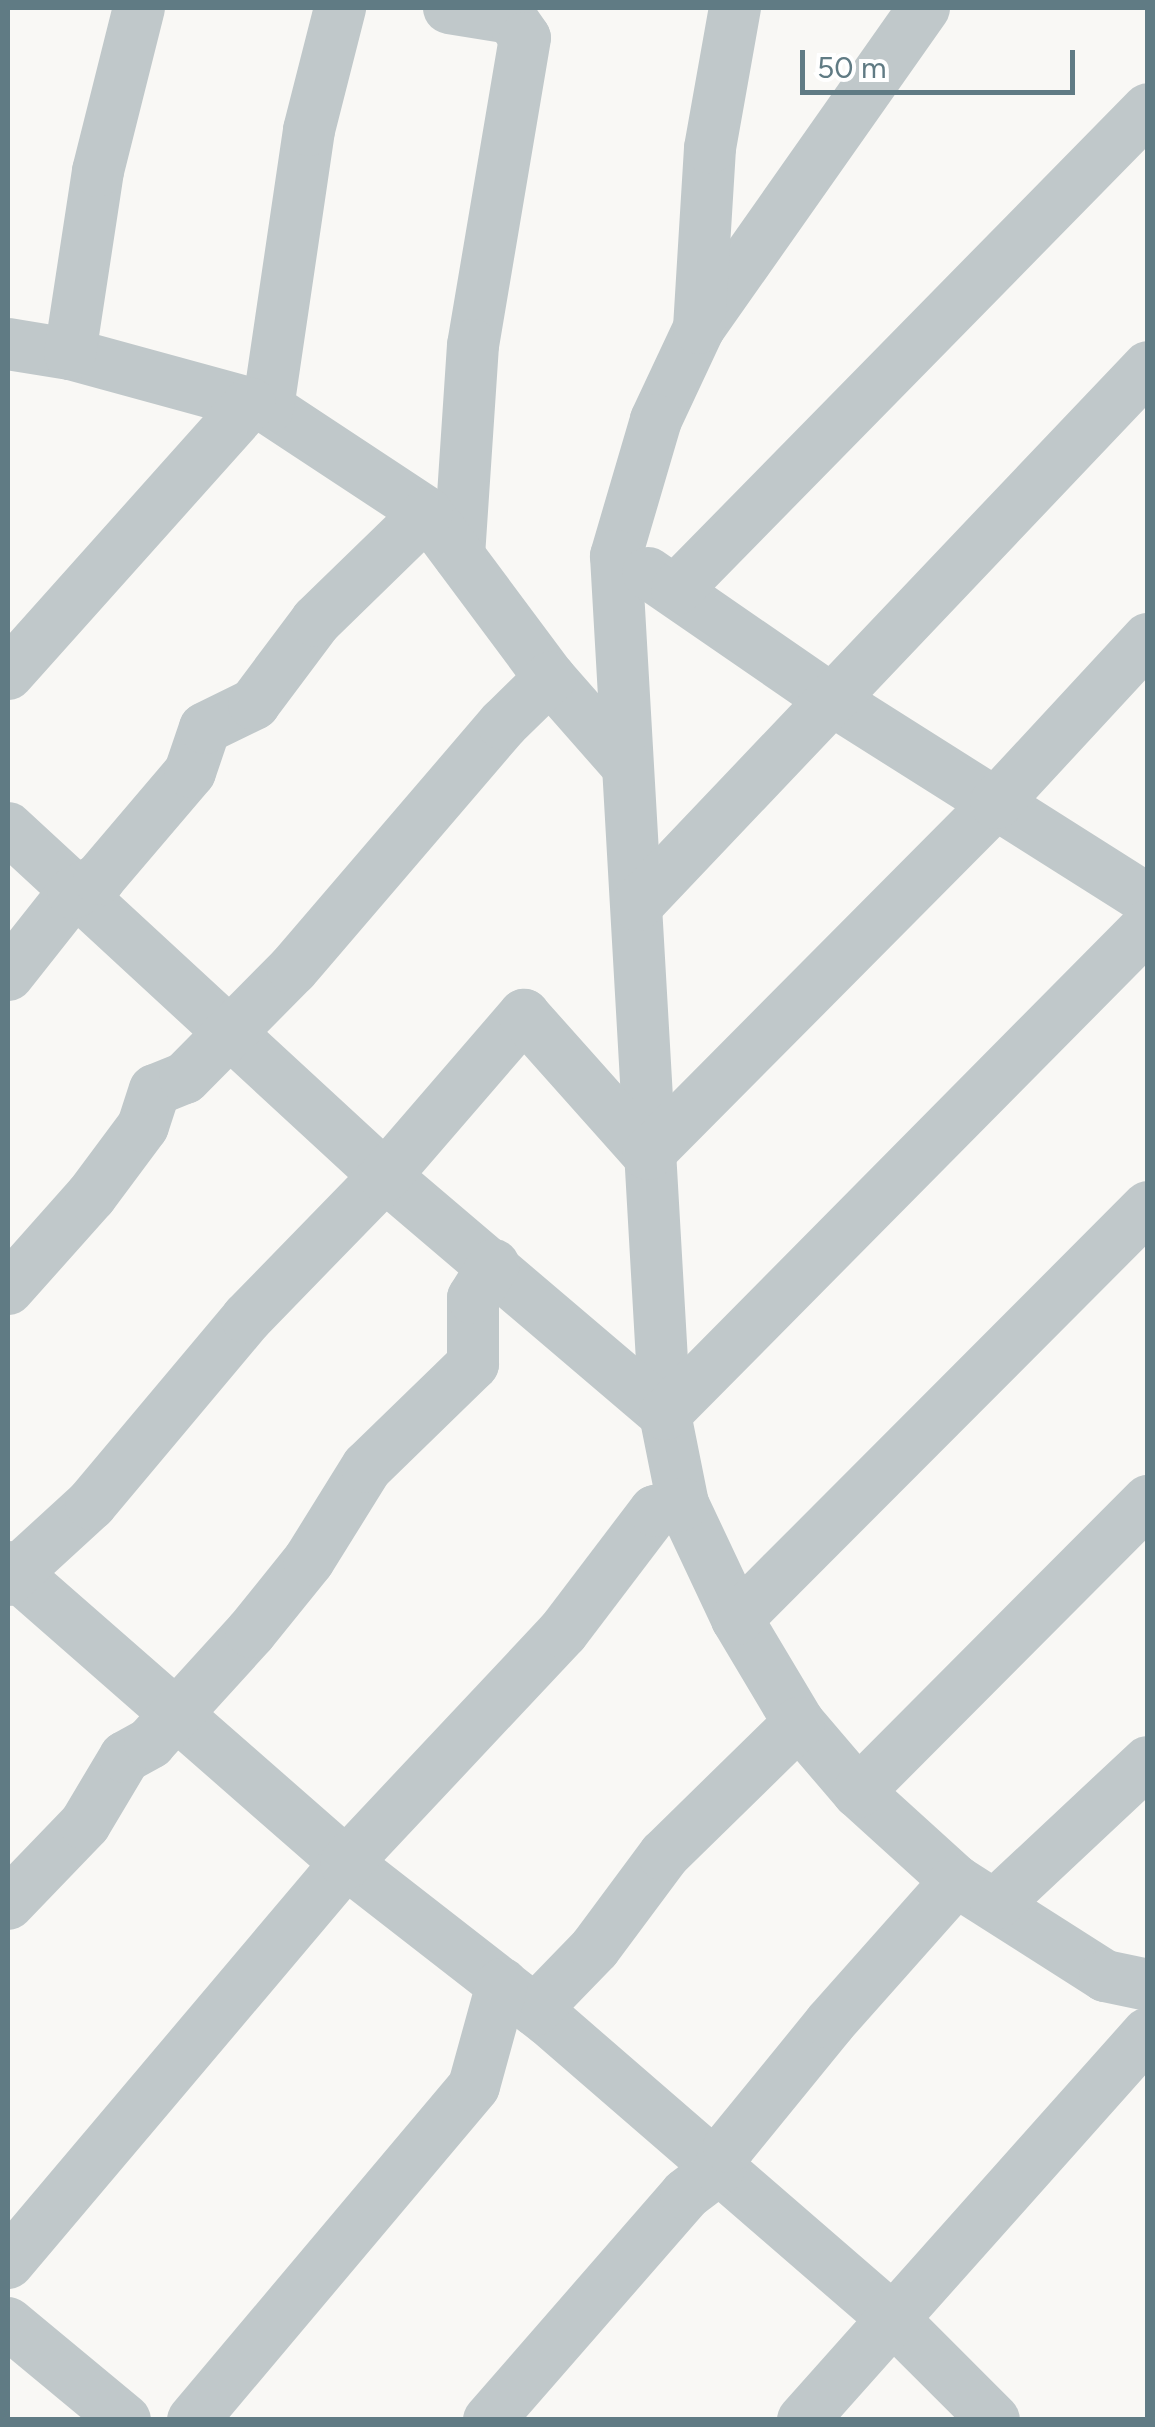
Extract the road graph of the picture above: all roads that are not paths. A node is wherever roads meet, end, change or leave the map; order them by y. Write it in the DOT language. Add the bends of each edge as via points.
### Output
graph roads {
  1 [pos="138,8"];
  2 [pos="340,8"];
  3 [pos="449,8"];
  4 [pos="735,8"];
  5 [pos="924,8"];
  6 [pos="1148,109"];
  7 [pos="699,328"];
  8 [pos="29,358"];
  9 [pos="1148,367"];
  10 [pos="259,406"];
  11 [pos="427,513"];
  12 [pos="460,556"];
  13 [pos="616,556"];
  14 [pos="677,589"];
  15 [pos="1148,639"];
  16 [pos="8,674"];
  17 [pos="550,678"];
  18 [pos="832,700"];
  19 [pos="623,761"];
  20 [pos="996,803"];
  21 [pos="8,828"];
  22 [pos="73,893"];
  23 [pos="1148,900"];
  24 [pos="637,905"];
  25 [pos="1148,926"];
  26 [pos="8,975"];
  27 [pos="226,1032"];
  28 [pos="648,1154"];
  29 [pos="385,1176"];
  30 [pos="1148,1207"];
  31 [pos="494,1266"];
  32 [pos="8,1289"];
  33 [pos="666,1414"];
  34 [pos="1148,1501"];
  35 [pos="683,1504"];
  36 [pos="10,1588"];
  37 [pos="737,1620"];
  38 [pos="174,1712"];
  39 [pos="799,1722"];
  40 [pos="1148,1762"];
  41 [pos="858,1792"];
  42 [pos="346,1863"];
  43 [pos="976,1892"];
  44 [pos="8,1904"];
  45 [pos="1148,1984"];
  46 [pos="518,1997"];
  47 [pos="1148,2032"];
  48 [pos="720,2170"];
  49 [pos="8,2263"];
  50 [pos="890,2316"];
  51 [pos="8,2323"];
  52 [pos="125,2420"];
  53 [pos="193,2420"];
  54 [pos="490,2420"];
  55 [pos="803,2420"];
  56 [pos="994,2420"];
  1 -- 8 [label="street" via="98,171"];
  2 -- 10 [label="street" via="309,130"];
  3 -- 12 [label="street" via="511,18 525,38 473,345"];
  4 -- 7 [label="street" via="710,148"];
  5 -- 7 [label="street"];
  6 -- 14 [label="street"];
  7 -- 13 [label="street" via="656,420"];
  8 -- 10 [label="street"];
  9 -- 18 [label="street"];
  10 -- 11 [label="street"];
  10 -- 16 [label="street"];
  11 -- 12 [label="street"];
  11 -- 22 [label="street" via="316,622 254,704 205,728 190,772 99,879"];
  12 -- 17 [label="street"];
  13 -- 14 [label="street"];
  13 -- 19 [label="street"];
  14 -- 18 [label="street"];
  15 -- 20 [label="street"];
  17 -- 19 [label="street"];
  17 -- 27 [label="street" via="292,968"];
  18 -- 20 [label="street"];
  18 -- 24 [label="street"];
  19 -- 24 [label="street"];
  20 -- 23 [label="street"];
  20 -- 28 [label="street"];
  21 -- 22 [label="street"];
  22 -- 26 [label="street"];
  22 -- 27 [label="street"];
  24 -- 28 [label="street"];
  25 -- 33 [label="street"];
  27 -- 29 [label="street"];
  27 -- 32 [label="street" via="185,1078 155,1090 143,1126"];
  28 -- 29 [label="street" via="524,1015"];
  28 -- 33 [label="street"];
  29 -- 31 [label="street"];
  29 -- 36 [label="street" via="247,1318 132,1458"];
  30 -- 37 [label="street"];
  31 -- 33 [label="street"];
  31 -- 38 [label="street" via="473,1298 474,1364 366,1467 309,1560 252,1632"];
  33 -- 35 [label="street"];
  34 -- 41 [label="street"];
  35 -- 37 [label="street"];
  35 -- 42 [label="street" via="655,1510 563,1632"];
  36 -- 38 [label="street"];
  37 -- 39 [label="street"];
  38 -- 42 [label="street"];
  38 -- 44 [label="street" via="150,1743 125,1757 85,1824"];
  39 -- 41 [label="street"];
  39 -- 46 [label="street" via="664,1856 595,1948"];
  40 -- 43 [label="street"];
  41 -- 43 [label="street"];
  42 -- 46 [label="street"];
  42 -- 49 [label="street"];
  43 -- 45 [label="street" via="1106,1976"];
  43 -- 48 [label="street" via="830,2022 728,2146"];
  46 -- 48 [label="street"];
  46 -- 53 [label="street" via="474,2086"];
  47 -- 50 [label="street"];
  48 -- 50 [label="street"];
  48 -- 54 [label="street" via="686,2194"];
  50 -- 55 [label="street"];
  50 -- 56 [label="street"];
  51 -- 52 [label="street"];
}
